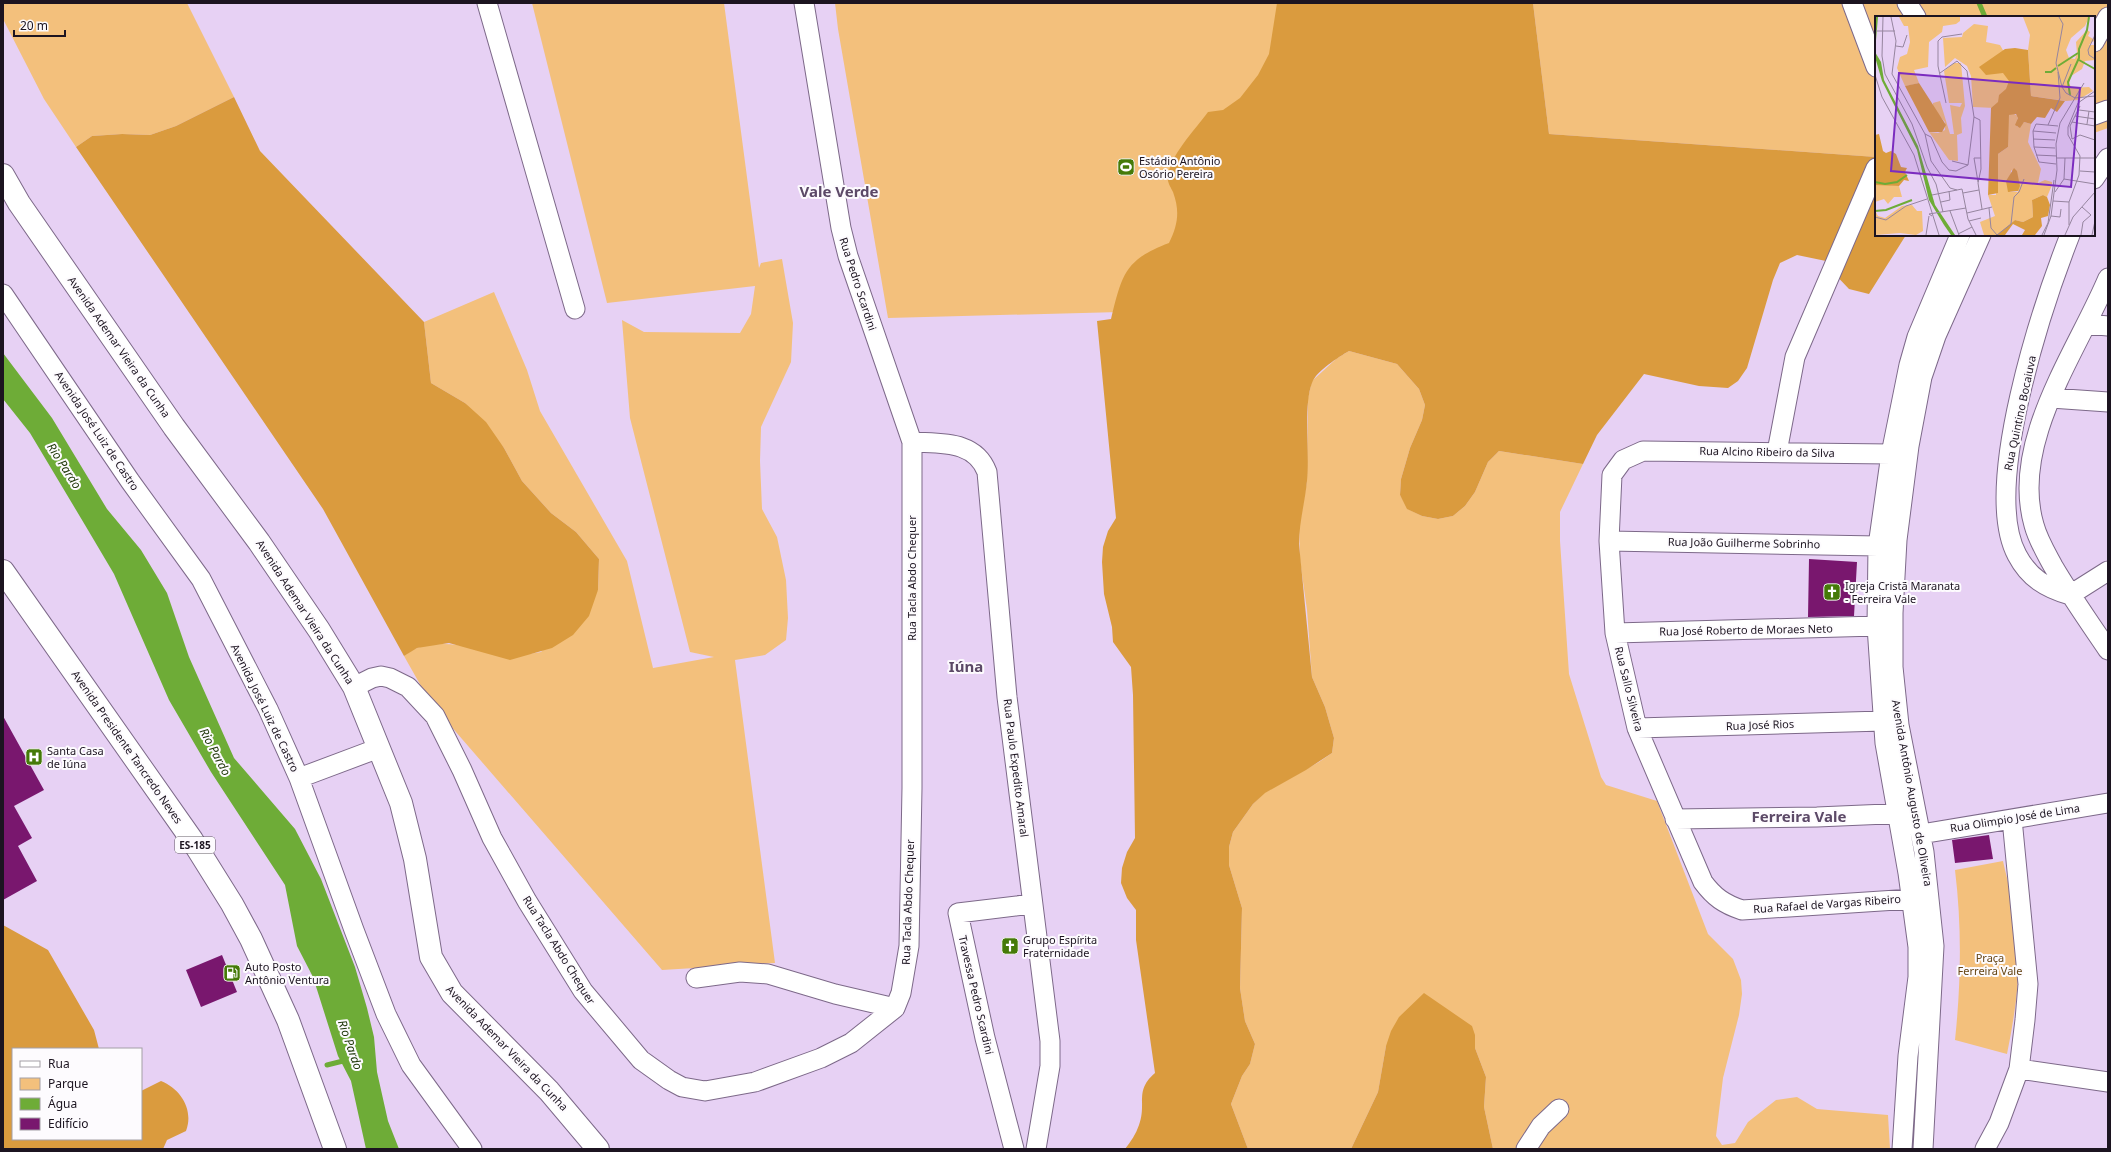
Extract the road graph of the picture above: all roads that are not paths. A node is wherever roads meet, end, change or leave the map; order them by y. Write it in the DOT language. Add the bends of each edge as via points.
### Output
graph roads {
  1 [pos="487,3"];
  2 [pos="804,3"];
  3 [pos="1852,3"];
  4 [pos="1907,3"];
  5 [pos="1915,16"];
  6 [pos="2108,16"];
  7 [pos="2095,40"];
  8 [pos="1875,64"];
  9 [pos="2108,110"];
  10 [pos="2095,115"];
  11 [pos="2108,158"];
  12 [pos="1875,170"];
  13 [pos="3,175"];
  14 [pos="2095,178"];
  15 [pos="1960,236"];
  16 [pos="1981,236"];
  17 [pos="2070,236"];
  18 [pos="2108,278"];
  19 [pos="3,294"];
  20 [pos="575,309"];
  21 [pos="2087,324"];
  22 [pos="2108,326"];
  23 [pos="2051,398"];
  24 [pos="2108,402"];
  25 [pos="912,442"];
  26 [pos="1642,451"];
  27 [pos="1777,452"];
  28 [pos="1891,454"];
  29 [pos="1609,541"];
  30 [pos="1878,546"];
  31 [pos="3,570"];
  32 [pos="2108,570"];
  33 [pos="2070,595"];
  34 [pos="1877,626"];
  35 [pos="1615,633"];
  36 [pos="2108,650"];
  37 [pos="354,687"];
  38 [pos="1884,722"];
  39 [pos="1637,728"];
  40 [pos="379,748"];
  41 [pos="299,778"];
  42 [pos="2108,803"];
  43 [pos="1917,812"];
  44 [pos="1898,814"];
  45 [pos="1675,819"];
  46 [pos="2012,819"];
  47 [pos="1921,834"];
  48 [pos="1912,899"];
  49 [pos="1032,904"];
  50 [pos="1742,910"];
  51 [pos="696,978"];
  52 [pos="895,1008"];
  53 [pos="2019,1069"];
  54 [pos="2108,1082"];
  55 [pos="1559,1109"];
  56 [pos="335,1149"];
  57 [pos="472,1149"];
  58 [pos="598,1149"];
  59 [pos="1014,1149"];
  60 [pos="1036,1149"];
  61 [pos="1526,1149"];
  62 [pos="1902,1149"];
  63 [pos="1923,1149"];
  64 [pos="1985,1149"];
  1 -- 20 [label="street"];
  2 -- 25 [label="street, Rua Pedro Scardini" via="841,228 848,256"];
  3 -- 8 [label="street"];
  4 -- 5 [label="street"];
  6 -- 7 [label="street"];
  9 -- 10 [label="street"];
  11 -- 14 [label="street"];
  12 -- 27 [label="street" via="1795,356"];
  13 -- 37 [label="street, Avenida Ademar Vieira da Cunha" via="19,203 174,427 259,542"];
  15 -- 28 [label="street, Avenida Antônio Augusto de Oliveira" via="1917,337 1904,384"];
  16 -- 43 [label="street, Avenida Antônio Augusto de Oliveira" via="1926,364 1914,415 1902,491 1893,606 1893,667 1899,725"];
  17 -- 33 [label="street, Rua Quintino Bocaiuva" via="2022,391 2007,460 2006,484 2009,529 2017,555 2040,582 2050,589"];
  18 -- 21 [label="street"];
  19 -- 41 [label="street, Avenida José Luiz de Castro" via="130,481 201,579 268,709"];
  21 -- 22 [label="street"];
  21 -- 23 [label="street"];
  23 -- 24 [label="street"];
  23 -- 33 [label="street" via="2034,443 2030,475 2031,509 2034,526 2043,548"];
  25 -- 49 [label="street, Rua Paulo Expedito Amaral" via="959,446 983,460 987,472 1007,690"];
  25 -- 52 [label="street, Rua Tacla Abdo Chequer" via="912,788 909,946 901,993"];
  26 -- 27 [label="street, Rua Alcino Ribeiro da Silva"];
  26 -- 29 [label="street, Rua Sallo Silveira" via="1623,460 1612,475"];
  27 -- 28 [label="street, Rua Alcino Ribeiro da Silva"];
  28 -- 30 [label="street, Avenida Antônio Augusto de Oliveira"];
  29 -- 30 [label="street, Rua João Guilherme Sobrinho"];
  29 -- 35 [label="street, Rua Sallo Silveira"];
  30 -- 34 [label="street, Avenida Antônio Augusto de Oliveira"];
  31 -- 56 [label="street, Avenida Presidente Tancredo Neves / ES-185" via="192,840 229,900 251,939 288,1020"];
  32 -- 33 [label="street"];
  33 -- 36 [label="street"];
  34 -- 35 [label="street, Rua José Roberto de Moraes Neto"];
  34 -- 38 [label="street, Avenida Antônio Augusto de Oliveira"];
  35 -- 39 [label="street, Rua Sallo Silveira"];
  37 -- 40 [label="street, Avenida Ademar Vieira da Cunha"];
  37 -- 52 [label="street, Rua Tacla Abdo Chequer" via="372,678 390,678 408,687 435,716 492,838 583,992 640,1060 669,1080 682,1087 705,1091 755,1082 821,1058 851,1043"];
  38 -- 39 [label="street, Rua José Rios"];
  38 -- 44 [label="street, Avenida Antônio Augusto de Oliveira"];
  39 -- 45 [label="street, Rua Sallo Silveira"];
  40 -- 41 [label="street"];
  40 -- 58 [label="street, Avenida Ademar Vieira da Cunha" via="401,803 415,859 431,958 440,976 452,993 550,1091"];
  41 -- 57 [label="street, Avenida José Luiz de Castro" via="386,1014 411,1065"];
  42 -- 46 [label="street, Rua Olimpio José de Lima"];
  43 -- 44 [label="street"];
  43 -- 47 [label="street, Avenida Antônio Augusto de Oliveira"];
  44 -- 45 [label="street"];
  44 -- 48 [label="street, Avenida Antônio Augusto de Oliveira"];
  45 -- 50 [label="street, Rua Sallo Silveira" via="1703,882 1711,893 1721,902"];
  46 -- 47 [label="street, Rua Olimpio José de Lima"];
  46 -- 53 [label="street" via="2028,984"];
  47 -- 63 [label="street, Avenida Antônio Augusto de Oliveira" via="1930,897 1934,960"];
  48 -- 50 [label="street, Rua Rafael de Vargas Ribeiro"];
  48 -- 62 [label="street, Avenida Antônio Augusto de Oliveira" via="1918,947 1918,977 1908,1056"];
  49 -- 59 [label="street, Travessa Pedro Scardini" via="958,912 984,1038"];
  49 -- 60 [label="street, Rua Paulo Expedito Amaral" via="1050,1041 1050,1066"];
  51 -- 52 [label="street" via="740,972 768,974"];
  53 -- 54 [label="street"];
  53 -- 64 [label="street" via="1999,1122"];
  55 -- 61 [label="street" via="1541,1126"];
}
